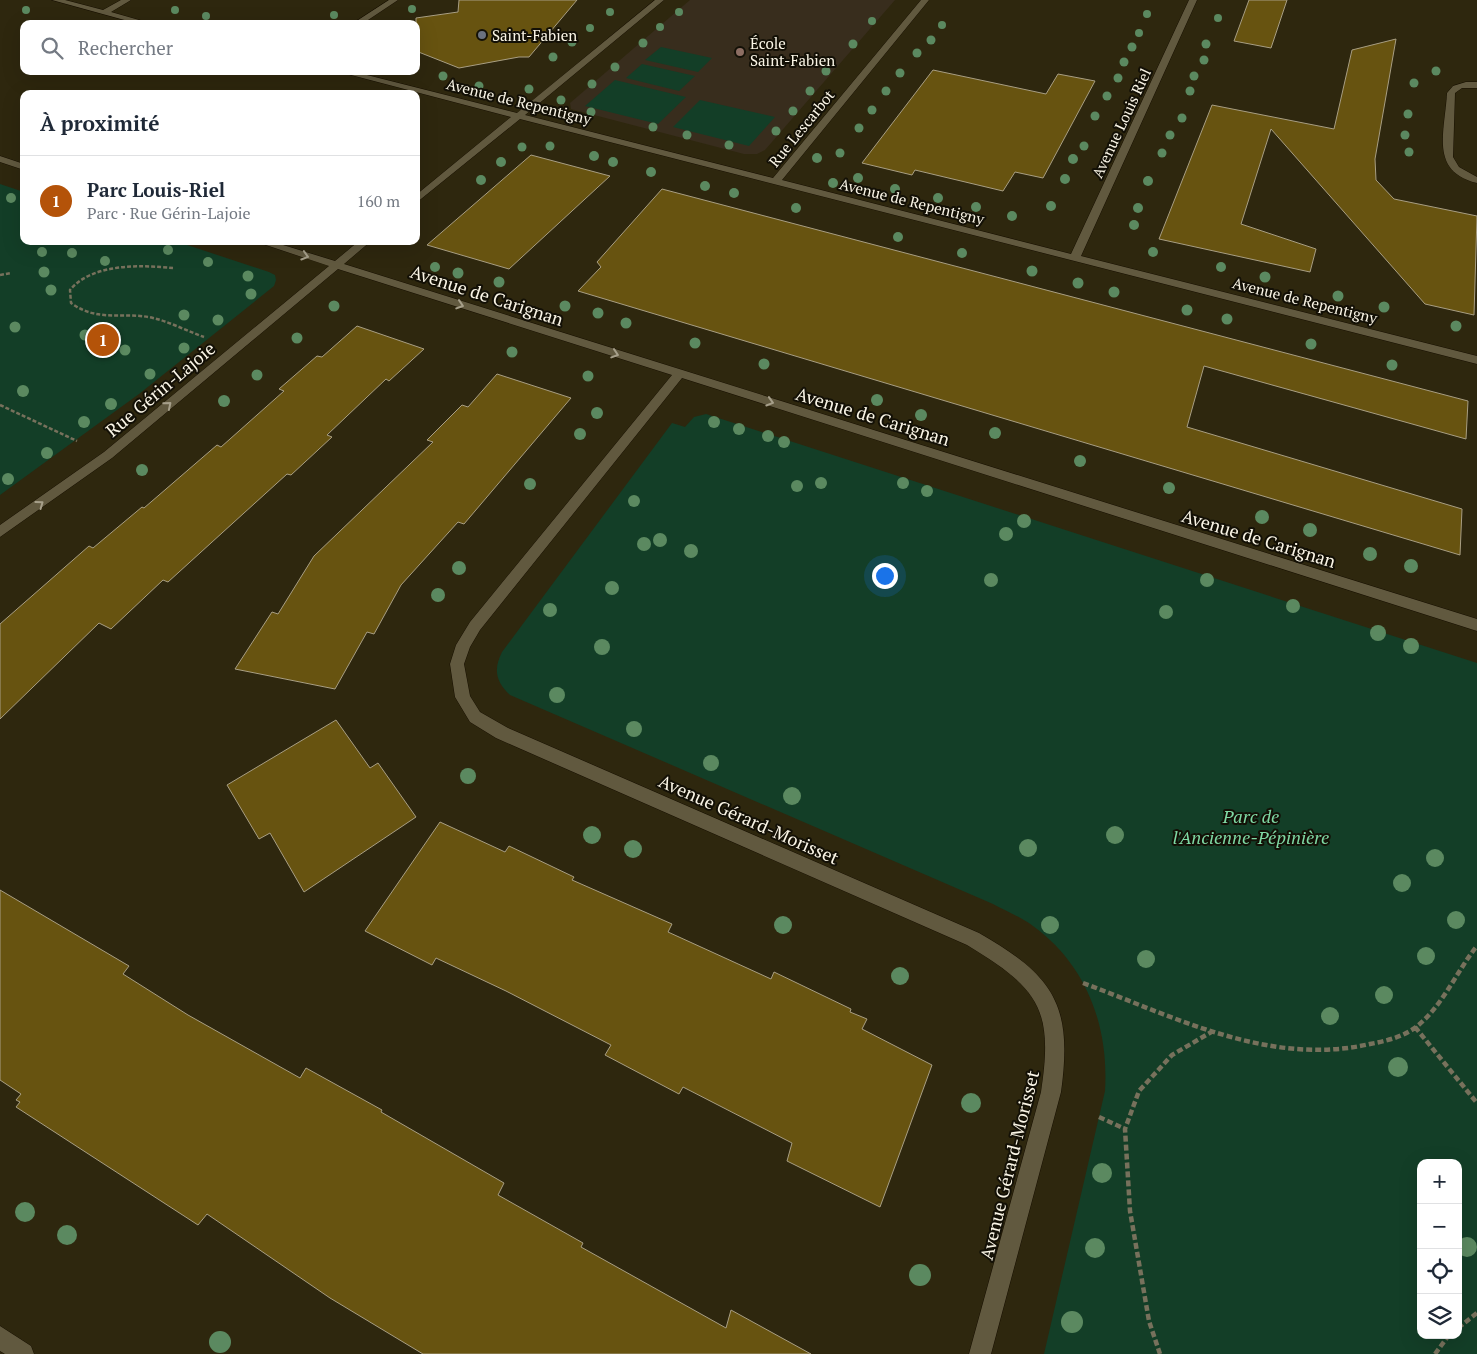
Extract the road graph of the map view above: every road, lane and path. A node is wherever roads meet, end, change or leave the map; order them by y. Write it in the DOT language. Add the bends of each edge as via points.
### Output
graph roads {
  1 [pos="56,0"];
  2 [pos="127,0"];
  3 [pos="394,0"];
  4 [pos="660,0"];
  5 [pos="925,0"];
  6 [pos="1193,0"];
  7 [pos="104,12"];
  8 [pos="135,20"];
  9 [pos="362,20"];
  10 [pos="356,75"];
  11 [pos="1477,85"];
  12 [pos="416,90"];
  13 [pos="420,91"];
  14 [pos="519,116"];
  15 [pos="0,159"];
  16 [pos="20,166"];
  17 [pos="1477,180"];
  18 [pos="775,182"];
  19 [pos="420,197"];
  20 [pos="271,245"];
  21 [pos="361,245"];
  22 [pos="1075,257"];
  23 [pos="336,266"];
  24 [pos="173,268"];
  25 [pos="11,273"];
  26 [pos="0,275"];
  27 [pos="212,339"];
  28 [pos="1477,360"];
  29 [pos="679,374"];
  30 [pos="0,405"];
  31 [pos="80,442"];
  32 [pos="0,532"];
  33 [pos="1477,625"];
  34 [pos="1477,946"];
  35 [pos="1083,983"];
  36 [pos="1415,1027"];
  37 [pos="1213,1031"];
  38 [pos="1477,1103"];
  39 [pos="1099,1117"];
  40 [pos="1125,1129"];
  41 [pos="1477,1313"];
  42 [pos="1462,1325"];
  43 [pos="0,1337"];
  44 [pos="1446,1339"];
  45 [pos="23,1354"];
  46 [pos="980,1354"];
  47 [pos="1160,1354"];
  48 [pos="1435,1354"];
  1 -- 7 [label="street"];
  2 -- 7 [label="street"];
  3 -- 9 [label="street"];
  4 -- 14 [label="street"];
  5 -- 18 [label="street, Rue Lescarbot"];
  6 -- 22 [label="street, Avenue Louis Riel"];
  7 -- 8 [label="street"];
  10 -- 12 [label="street, Avenue de Repentigny"];
  11 -- 17 [label="street" via="1463,85 1451,93 1448,157 1458,171"];
  13 -- 14 [label="street, Avenue de Repentigny"];
  14 -- 18 [label="street, Avenue de Repentigny"];
  14 -- 19 [label="street"];
  15 -- 16 [label="street"];
  18 -- 22 [label="street, Avenue de Repentigny"];
  20 -- 23 [label="street, Avenue de Carignan, one-way"];
  21 -- 23 [label="street, Rue Gérin-Lajoie"];
  22 -- 28 [label="street, Avenue de Repentigny"];
  23 -- 29 [label="street, Avenue de Carignan, one-way"];
  32 -- 23 [label="street, Rue Gérin-Lajoie, one-way" via="108,455"];
  24 -- 27 [label="path" via="130,267 99,272 75,282 68,295 71,303 92,314 121,319 152,318"];
  25 -- 26 [label="path"];
  29 -- 33 [label="street, Avenue de Carignan, one-way"];
  29 -- 46 [label="street, Avenue Gérard-Morisset" via="475,626 463,645 458,664 463,696 475,717 502,733 973,939 1006,958 1034,983 1053,1016 1056,1048 1051,1092"];
  30 -- 31 [label="path"];
  34 -- 36 [label="path" via="1451,988"];
  35 -- 37 [label="path"];
  36 -- 37 [label="path" via="1366,1048 1333,1052 1301,1052"];
  36 -- 38 [label="path"];
  37 -- 40 [label="path" via="1172,1055 1139,1091"];
  39 -- 40 [label="path"];
  40 -- 47 [label="path" via="1130,1211 1149,1321"];
  41 -- 42 [label="path"];
  43 -- 45 [label="street"];
  44 -- 48 [label="path"];
}
